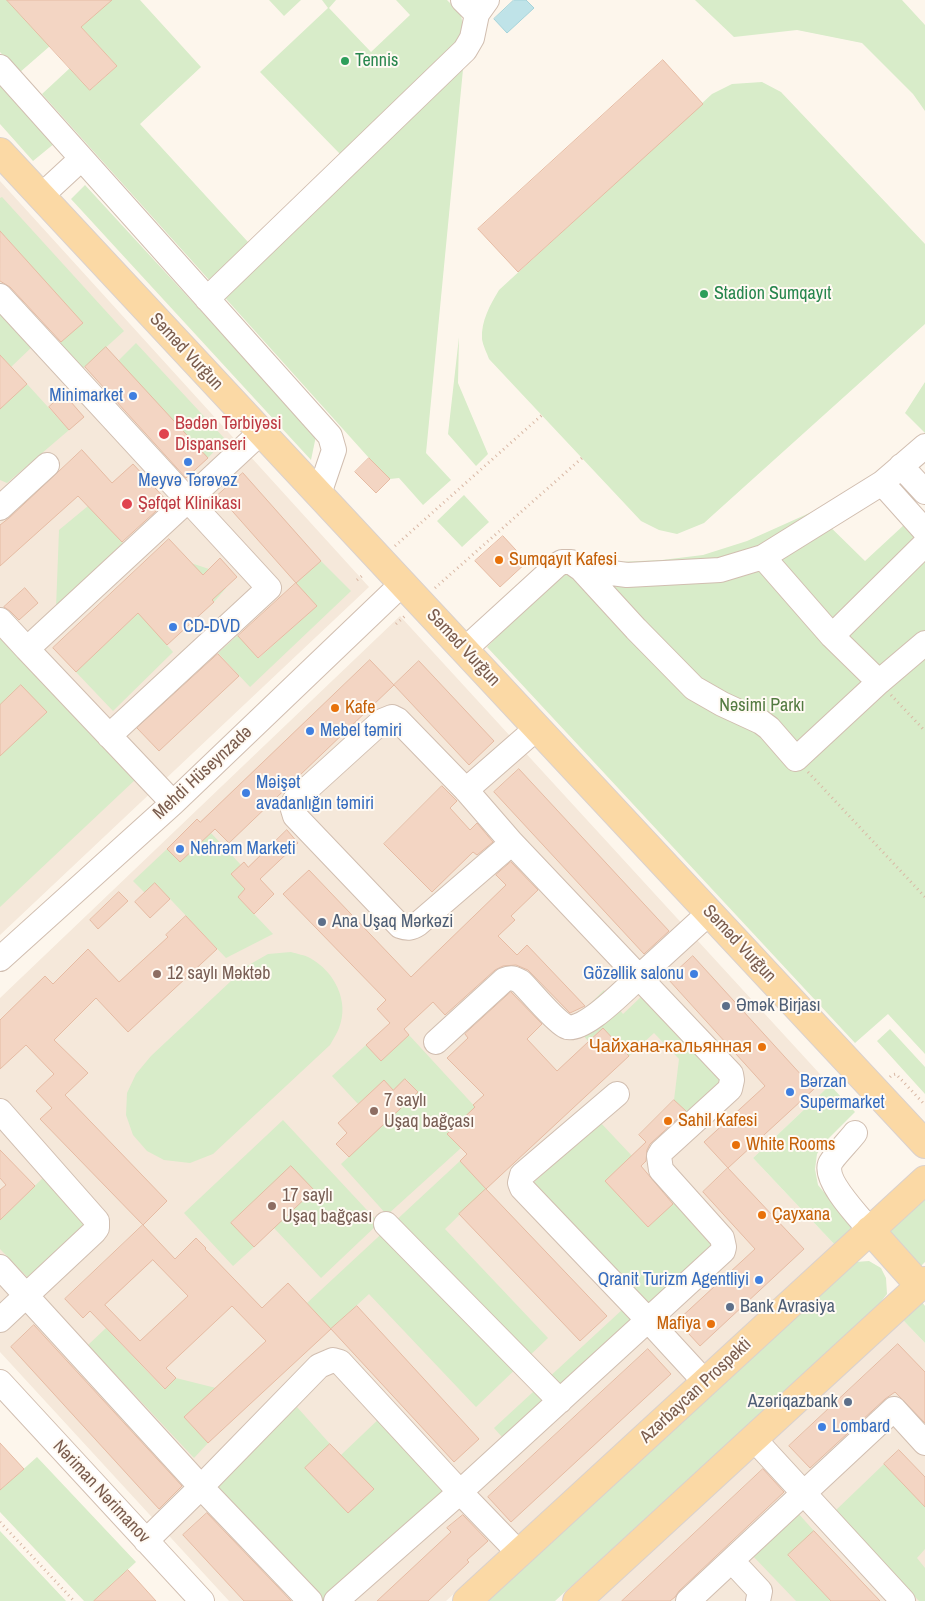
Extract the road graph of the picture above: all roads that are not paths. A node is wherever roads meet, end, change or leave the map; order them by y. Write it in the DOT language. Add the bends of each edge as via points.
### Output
graph roads {
  1 [pos="476,5"];
  2 [pos="0,67"];
  3 [pos="81,159"];
  4 [pos="3,162"];
  5 [pos="42,196"];
  6 [pos="0,296"];
  7 [pos="207,299"];
  8 [pos="262,432"];
  9 [pos="925,446"];
  10 [pos="47,465"];
  11 [pos="901,466"];
  12 [pos="882,483"];
  13 [pos="925,492"];
  14 [pos="319,494"];
  15 [pos="188,500"];
  16 [pos="0,508"];
  17 [pos="925,531"];
  18 [pos="925,544"];
  19 [pos="763,557"];
  20 [pos="581,569"];
  21 [pos="411,593"];
  22 [pos="0,620"];
  23 [pos="832,636"];
  24 [pos="925,643"];
  25 [pos="27,649"];
  26 [pos="464,650"];
  27 [pos="879,682"];
  28 [pos="537,728"];
  29 [pos="109,736"];
  30 [pos="466,790"];
  31 [pos="172,803"];
  32 [pos="512,842"];
  33 [pos="709,913"];
  34 [pos="0,959"];
  35 [pos="639,976"];
  36 [pos="436,1042"];
  37 [pos="617,1094"];
  38 [pos="0,1111"];
  39 [pos="855,1133"];
  40 [pos="925,1144"];
  41 [pos="925,1180"];
  42 [pos="386,1224"];
  43 [pos="870,1230"];
  44 [pos="0,1267"];
  45 [pos="923,1286"];
  46 [pos="27,1296"];
  47 [pos="0,1320"];
  48 [pos="648,1320"];
  49 [pos="0,1382"];
  50 [pos="705,1382"];
  51 [pos="560,1401"];
  52 [pos="753,1438"];
  53 [pos="925,1443"];
  54 [pos="201,1487"];
  55 [pos="460,1492"];
  56 [pos="804,1493"];
  57 [pos="146,1541"];
  58 [pos="519,1553"];
  59 [pos="732,1560"];
  60 [pos="699,1598"];
  61 [pos="202,1601"];
  62 [pos="310,1601"];
  63 [pos="336,1601"];
  64 [pos="467,1601"];
  65 [pos="577,1601"];
  66 [pos="758,1601"];
  67 [pos="903,1601"];
  1 -- 7 [label="street" via="472,38 465,50"];
  2 -- 3 [label="street"];
  3 -- 5 [label="street"];
  3 -- 7 [label="street"];
  4 -- 5 [label="main road, Səməd Vurğun"];
  5 -- 8 [label="main road, Səməd Vurğun"];
  6 -- 15 [label="street"];
  7 -- 14 [label="street" via="330,436 334,450"];
  8 -- 14 [label="main road, Səməd Vurğun"];
  8 -- 15 [label="street"];
  9 -- 11 [label="street"];
  10 -- 16 [label="street"];
  11 -- 12 [label="street"];
  11 -- 13 [label="street"];
  12 -- 17 [label="street"];
  12 -- 19 [label="street"];
  14 -- 21 [label="main road, Səməd Vurğun"];
  15 -- 25 [label="street"];
  15 -- 29 [label="street" via="269,588"];
  18 -- 23 [label="street"];
  19 -- 20 [label="street" via="720,570 627,575"];
  19 -- 23 [label="street"];
  20 -- 26 [label="street" via="571,562 557,565"];
  20 -- 27 [label="street" via="694,688 761,722 796,759"];
  21 -- 26 [label="main road, Səməd Vurğun"];
  21 -- 31 [label="street, Mehdi Hüseynzadə"];
  22 -- 25 [label="street"];
  23 -- 27 [label="street"];
  24 -- 27 [label="street"];
  25 -- 29 [label="street"];
  26 -- 28 [label="main road, Səməd Vurğun"];
  28 -- 30 [label="street"];
  28 -- 33 [label="main road, Səməd Vurğun"];
  29 -- 31 [label="street"];
  30 -- 32 [label="street"];
  30 -- 32 [label="street" via="392,717 382,721 292,806 295,816 400,926 406,928 418,924"];
  31 -- 34 [label="street, Mehdi Hüseynzadə"];
  32 -- 35 [label="street"];
  33 -- 35 [label="street"];
  33 -- 40 [label="main road, Səməd Vurğun"];
  35 -- 36 [label="street" via="593,1017 574,1028 566,1027 557,1020 521,982 509,978"];
  35 -- 48 [label="street" via="731,1074 732,1080 730,1089 659,1156 661,1170 722,1238 723,1251"];
  37 -- 48 [label="street" via="522,1175 520,1183"];
  38 -- 46 [label="street" via="98,1224 94,1232"];
  39 -- 43 [label="street" via="830,1164 830,1172 840,1192"];
  41 -- 43 [label="main road, Azərbaycan Prospekti"];
  42 -- 51 [label="street"];
  43 -- 45 [label="main road"];
  43 -- 50 [label="main road, Azərbaycan Prospekti"];
  44 -- 46 [label="street"];
  45 -- 52 [label="main road"];
  46 -- 47 [label="street"];
  46 -- 54 [label="street"];
  48 -- 50 [label="street"];
  48 -- 51 [label="street"];
  49 -- 57 [label="street, Nəriman Nərimanov"];
  50 -- 58 [label="main road, Azərbaycan Prospekti"];
  51 -- 55 [label="street"];
  52 -- 56 [label="street"];
  52 -- 65 [label="main road"];
  53 -- 56 [label="street" via="894,1409"];
  54 -- 55 [label="street" via="319,1366 333,1360 340,1362"];
  54 -- 57 [label="street"];
  54 -- 62 [label="street"];
  55 -- 58 [label="street"];
  55 -- 63 [label="street"];
  56 -- 59 [label="street"];
  56 -- 67 [label="street"];
  57 -- 61 [label="street, Nəriman Nərimanov"];
  58 -- 64 [label="main road, Azərbaycan Prospekti"];
  59 -- 60 [label="street"];
  59 -- 66 [label="street" via="760,1591"];
}
